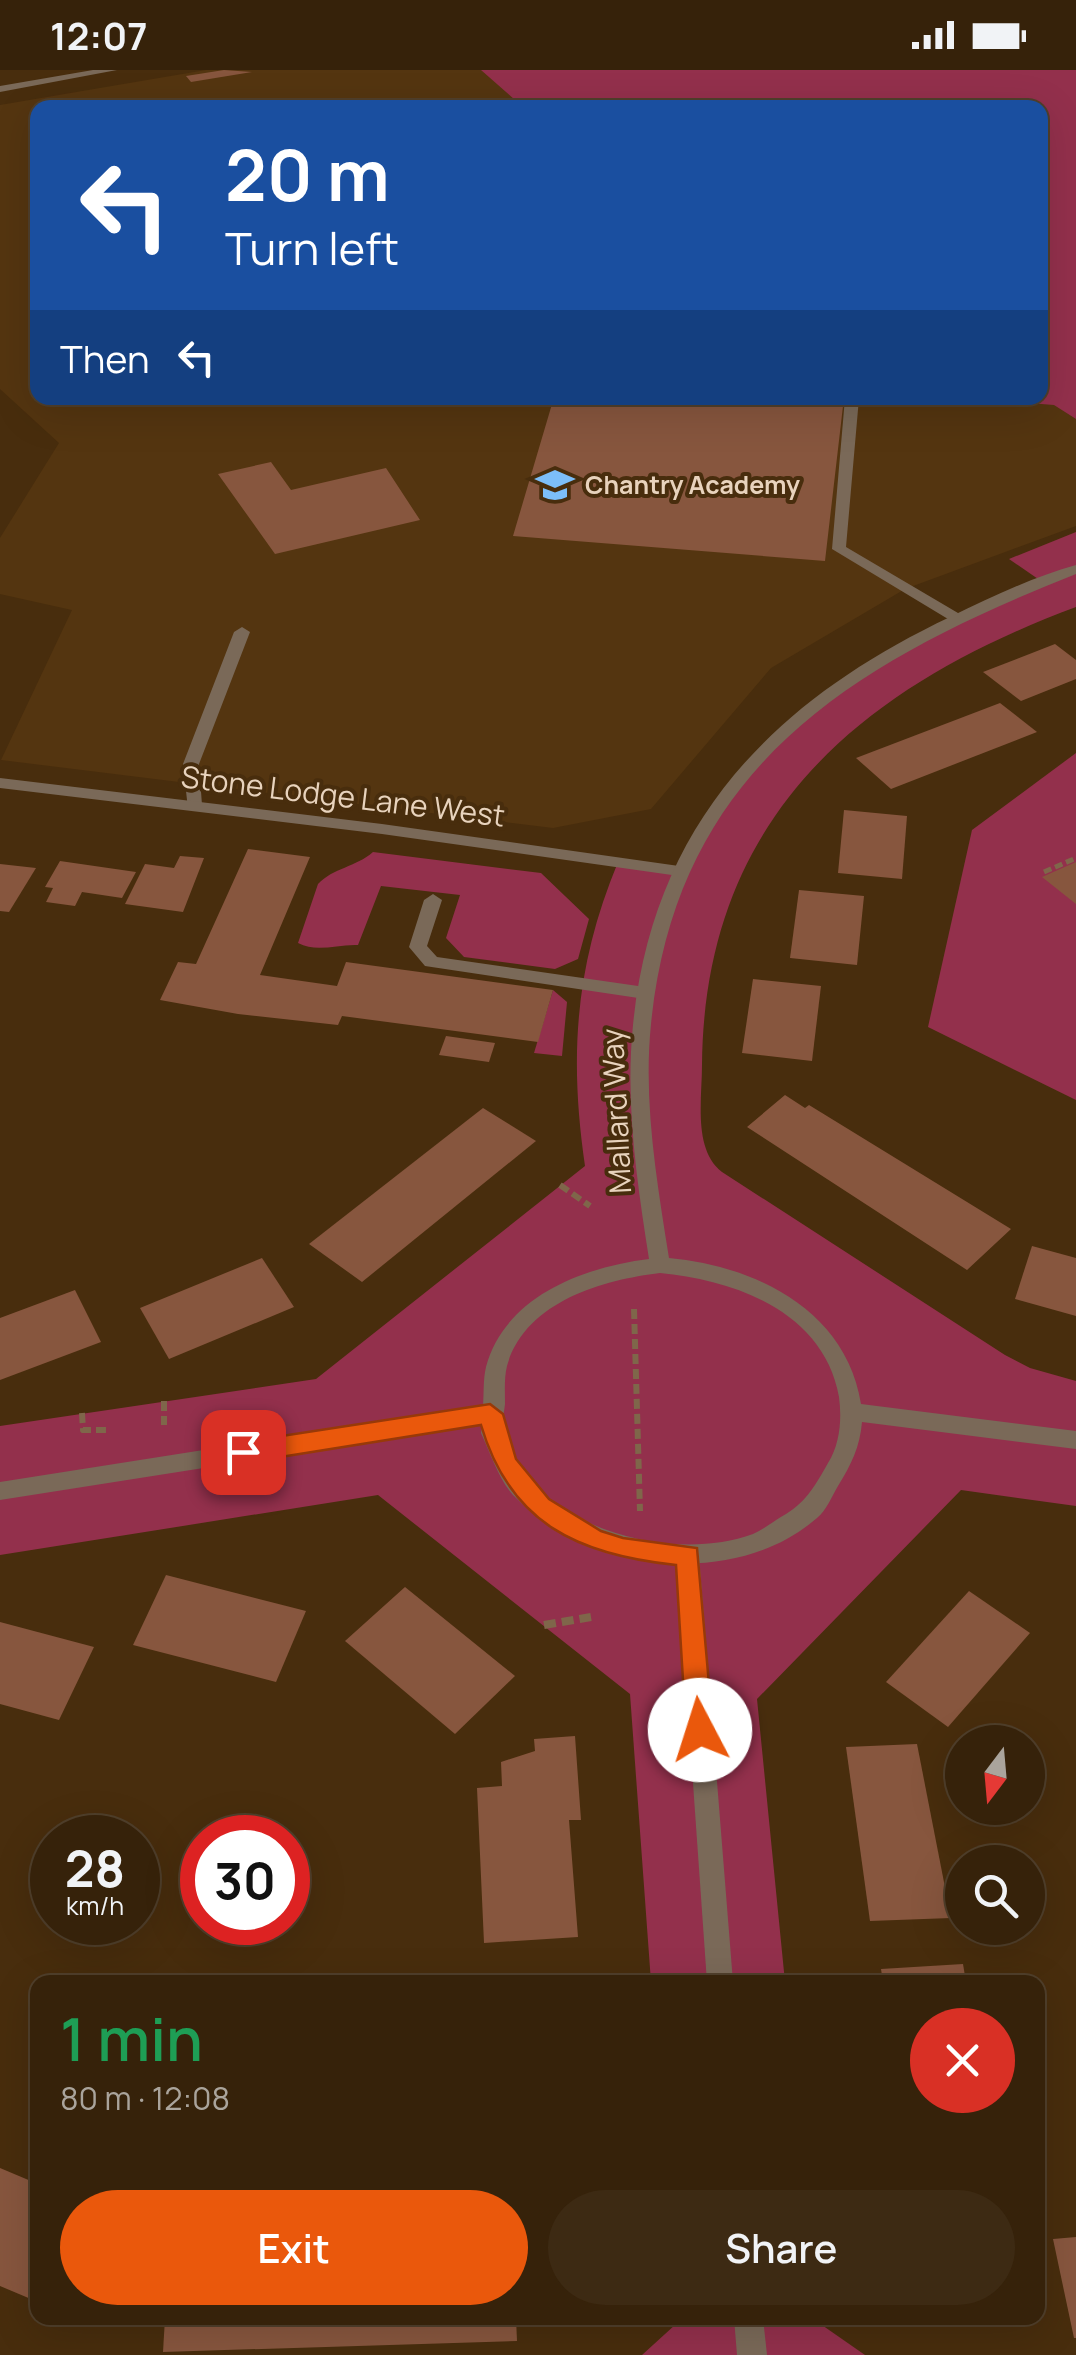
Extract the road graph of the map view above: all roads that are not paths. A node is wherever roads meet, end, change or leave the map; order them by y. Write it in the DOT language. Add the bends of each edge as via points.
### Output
graph roads {
  1 [pos="112,70"];
  2 [pos="0,89"];
  3 [pos="851,405"];
  4 [pos="1076,569"];
  5 [pos="953,616"];
  6 [pos="242,632"];
  7 [pos="0,783"];
  8 [pos="194,805"];
  9 [pos="679,872"];
  10 [pos="433,900"];
  11 [pos="645,992"];
  12 [pos="660,1265"];
  13 [pos="852,1412"];
  14 [pos="490,1414"];
  15 [pos="1076,1440"];
  16 [pos="0,1492"];
  17 [pos="688,1556"];
  18 [pos="719,1975"];
  19 [pos="750,2325"];
  20 [pos="752,2355"];
  1 -- 2 [label="street"];
  3 -- 5 [label="street" via="839,549"];
  4 -- 5 [label="street, Mallard Way"];
  5 -- 9 [label="street, Mallard Way" via="842,680 785,728 728,792"];
  6 -- 8 [label="street" via="191,764"];
  7 -- 8 [label="street, Stone Lodge Lane West"];
  8 -- 9 [label="street, Stone Lodge Lane West"];
  9 -- 11 [label="street, Mallard Way"];
  10 -- 11 [label="street" via="418,947 431,962"];
  11 -- 12 [label="street, Mallard Way" via="640,1048"];
  12 -- 13 [label="street" via="716,1271 791,1306 820,1333 840,1365"];
  12 -- 14 [label="street" via="599,1275 526,1319 498,1362"];
  13 -- 15 [label="street"];
  13 -- 17 [label="street" via="842,1464 809,1510 754,1542"];
  14 -- 16 [label="street"];
  14 -- 17 [label="street" via="505,1463 540,1507 623,1549"];
  17 -- 18 [label="street"];
  19 -- 20 [label="street"];
}
